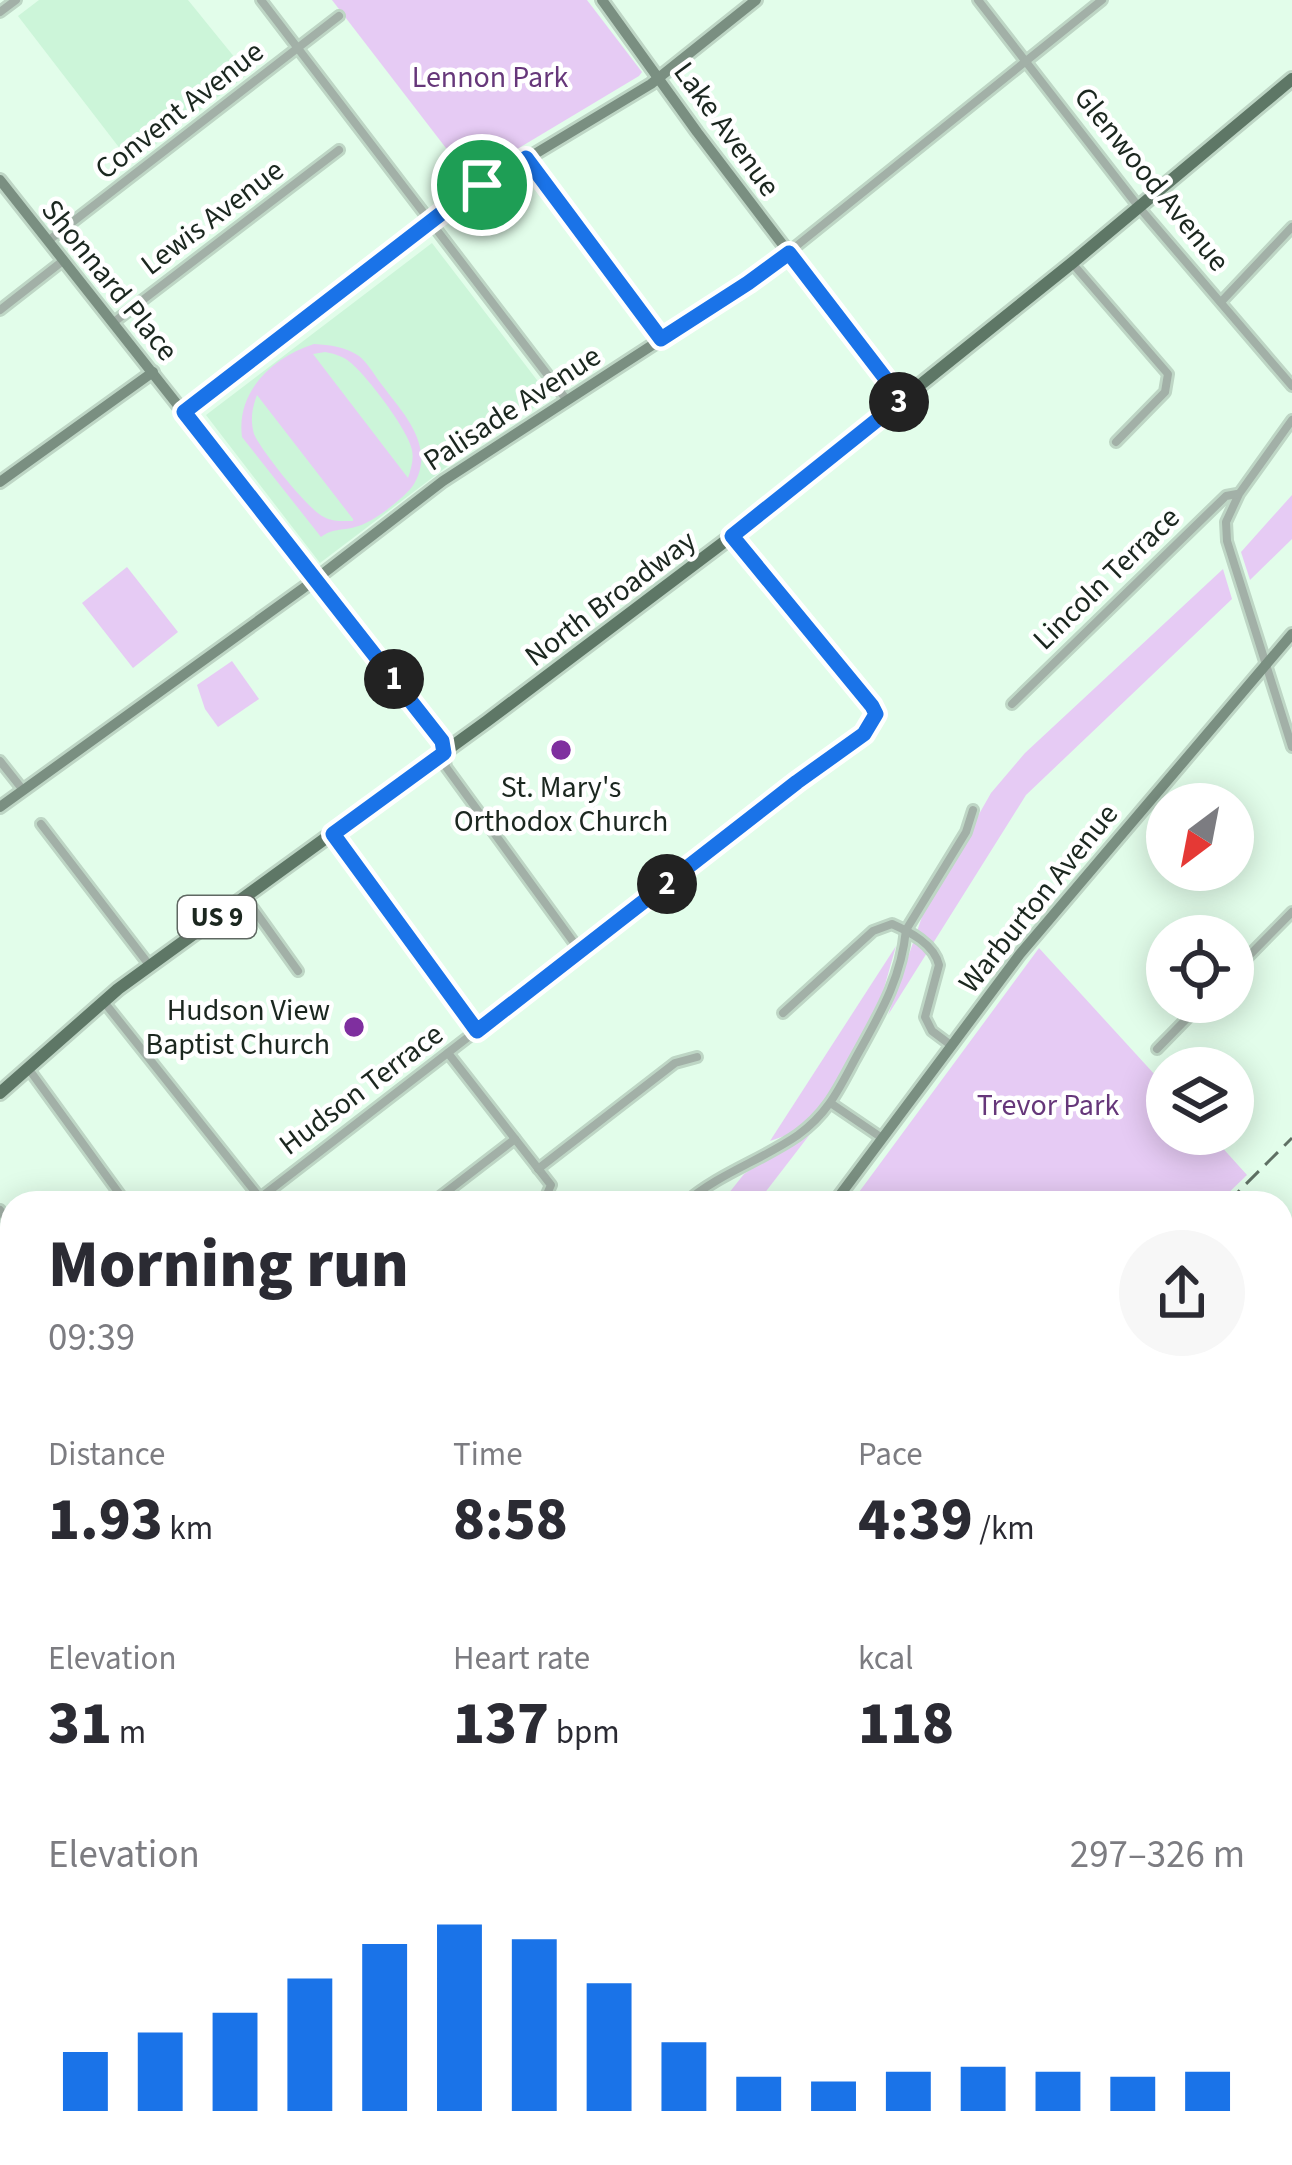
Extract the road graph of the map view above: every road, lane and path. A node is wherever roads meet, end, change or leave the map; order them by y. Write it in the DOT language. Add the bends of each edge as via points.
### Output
graph roads {
  1 [pos="16,0"];
  2 [pos="261,0"];
  3 [pos="602,0"];
  4 [pos="756,0"];
  5 [pos="978,0"];
  6 [pos="1102,0"];
  7 [pos="0,12"];
  8 [pos="339,16"];
  9 [pos="298,48"];
  10 [pos="1026,62"];
  11 [pos="659,78"];
  12 [pos="1292,79"];
  13 [pos="339,150"];
  14 [pos="526,158"];
  15 [pos="0,180"];
  16 [pos="1138,206"];
  17 [pos="431,221"];
  18 [pos="1292,227"];
  19 [pos="48,241"];
  20 [pos="789,253"];
  21 [pos="64,260"];
  22 [pos="1072,263"];
  23 [pos="1221,302"];
  24 [pos="0,310"];
  25 [pos="114,322"];
  26 [pos="661,339"];
  27 [pos="153,372"];
  28 [pos="1292,386"];
  29 [pos="566,399"];
  30 [pos="902,400"];
  31 [pos="184,412"];
  32 [pos="1292,420"];
  33 [pos="1116,442"];
  34 [pos="0,482"];
  35 [pos="1238,494"];
  36 [pos="732,536"];
  37 [pos="316,579"];
  38 [pos="1292,634"];
  39 [pos="1266,665"];
  40 [pos="1012,704"];
  41 [pos="1292,747"];
  42 [pos="444,753"];
  43 [pos="0,761"];
  44 [pos="23,790"];
  45 [pos="0,807"];
  46 [pos="973,810"];
  47 [pos="41,824"];
  48 [pos="333,834"];
  49 [pos="245,897"];
  50 [pos="1292,912"];
  51 [pos="906,930"];
  52 [pos="580,951"];
  53 [pos="1254,951"];
  54 [pos="150,966"];
  55 [pos="298,971"];
  56 [pos="103,1001"];
  57 [pos="783,1013"];
  58 [pos="1183,1023"];
  59 [pos="477,1031"];
  60 [pos="952,1046"];
  61 [pos="1159,1047"];
  62 [pos="448,1053"];
  63 [pos="697,1057"];
  64 [pos="28,1068"];
  65 [pos="0,1094"];
  66 [pos="832,1104"];
  67 [pos="882,1138"];
  68 [pos="514,1139"];
  69 [pos="538,1168"];
  70 [pos="117,1191"];
  71 [pos="255,1191"];
  72 [pos="273,1191"];
  73 [pos="447,1191"];
  74 [pos="548,1191"];
  75 [pos="699,1191"];
  76 [pos="843,1191"];
  1 -- 7 [label="street"];
  2 -- 9 [label="street"];
  3 -- 11 [label="street, Lake Avenue"];
  4 -- 11 [label="street"];
  5 -- 10 [label="street, Glenwood Avenue"];
  6 -- 10 [label="street, Palisade Avenue"];
  8 -- 9 [label="street, Convent Avenue"];
  9 -- 17 [label="street"];
  9 -- 19 [label="street, Convent Avenue"];
  10 -- 16 [label="street, Glenwood Avenue"];
  10 -- 20 [label="street, Palisade Avenue"];
  11 -- 14 [label="street"];
  11 -- 20 [label="street, Lake Avenue"];
  12 -- 16 [label="main road, North Broadway / US 9"];
  13 -- 25 [label="street, Lewis Avenue"];
  14 -- 17 [label="street"];
  14 -- 26 [label="street"];
  15 -- 19 [label="street, Shonnard Place"];
  16 -- 22 [label="main road, North Broadway / US 9"];
  16 -- 23 [label="street, Glenwood Avenue"];
  17 -- 29 [label="street"];
  17 -- 31 [label="street"];
  18 -- 23 [label="street"];
  19 -- 21 [label="street, Shonnard Place"];
  20 -- 26 [label="street, Palisade Avenue"];
  20 -- 30 [label="street, Lake Avenue"];
  21 -- 24 [label="street"];
  21 -- 25 [label="street, Shonnard Place"];
  22 -- 30 [label="main road, North Broadway / US 9"];
  22 -- 33 [label="street" via="1168,374 1165,392"];
  23 -- 28 [label="street, Glenwood Avenue"];
  25 -- 27 [label="street, Shonnard Place"];
  26 -- 29 [label="street, Palisade Avenue"];
  27 -- 31 [label="street, Shonnard Place"];
  27 -- 34 [label="street"];
  29 -- 37 [label="street, Palisade Avenue"];
  30 -- 36 [label="main road, North Broadway / US 9"];
  31 -- 37 [label="street, Shonnard Place"];
  32 -- 35 [label="street"];
  35 -- 39 [label="street" via="1227,541"];
  35 -- 40 [label="street, Lincoln Terrace" via="1226,496"];
  36 -- 42 [label="main road, North Broadway / US 9"];
  36 -- 52 [label="street, Hudson Terrace" via="876,714 864,734"];
  37 -- 42 [label="street, Shonnard Place"];
  37 -- 44 [label="street, Palisade Avenue"];
  38 -- 39 [label="street, Warburton Avenue"];
  39 -- 41 [label="street"];
  39 -- 60 [label="street, Warburton Avenue" via="1020,953"];
  42 -- 48 [label="main road, North Broadway / US 9"];
  42 -- 52 [label="street" via="446,767"];
  43 -- 44 [label="street"];
  44 -- 45 [label="street, Palisade Avenue"];
  46 -- 51 [label="street"];
  47 -- 54 [label="street"];
  48 -- 49 [label="main road, North Broadway / US 9"];
  48 -- 59 [label="street"];
  49 -- 54 [label="main road, North Broadway / US 9"];
  49 -- 55 [label="street"];
  50 -- 53 [label="street"];
  51 -- 57 [label="street" via="892,924 873,931"];
  51 -- 60 [label="street" via="938,957 925,1017"];
  51 -- 66 [label="street" via="885,1009"];
  52 -- 59 [label="street, Hudson Terrace"];
  54 -- 56 [label="main road, North Broadway / US 9"];
  56 -- 64 [label="main road, North Broadway / US 9"];
  56 -- 71 [label="street"];
  58 -- 61 [label="street"];
  59 -- 62 [label="street, Hudson Terrace"];
  60 -- 67 [label="street, Warburton Avenue"];
  62 -- 68 [label="street"];
  62 -- 72 [label="street, Hudson Terrace"];
  63 -- 69 [label="street" via="675,1063"];
  64 -- 65 [label="main road, North Broadway / US 9"];
  64 -- 70 [label="street"];
  66 -- 67 [label="street"];
  66 -- 75 [label="street" via="796,1136"];
  67 -- 76 [label="street, Warburton Avenue"];
  68 -- 69 [label="street"];
  68 -- 73 [label="street"];
  69 -- 74 [label="street"];
}
